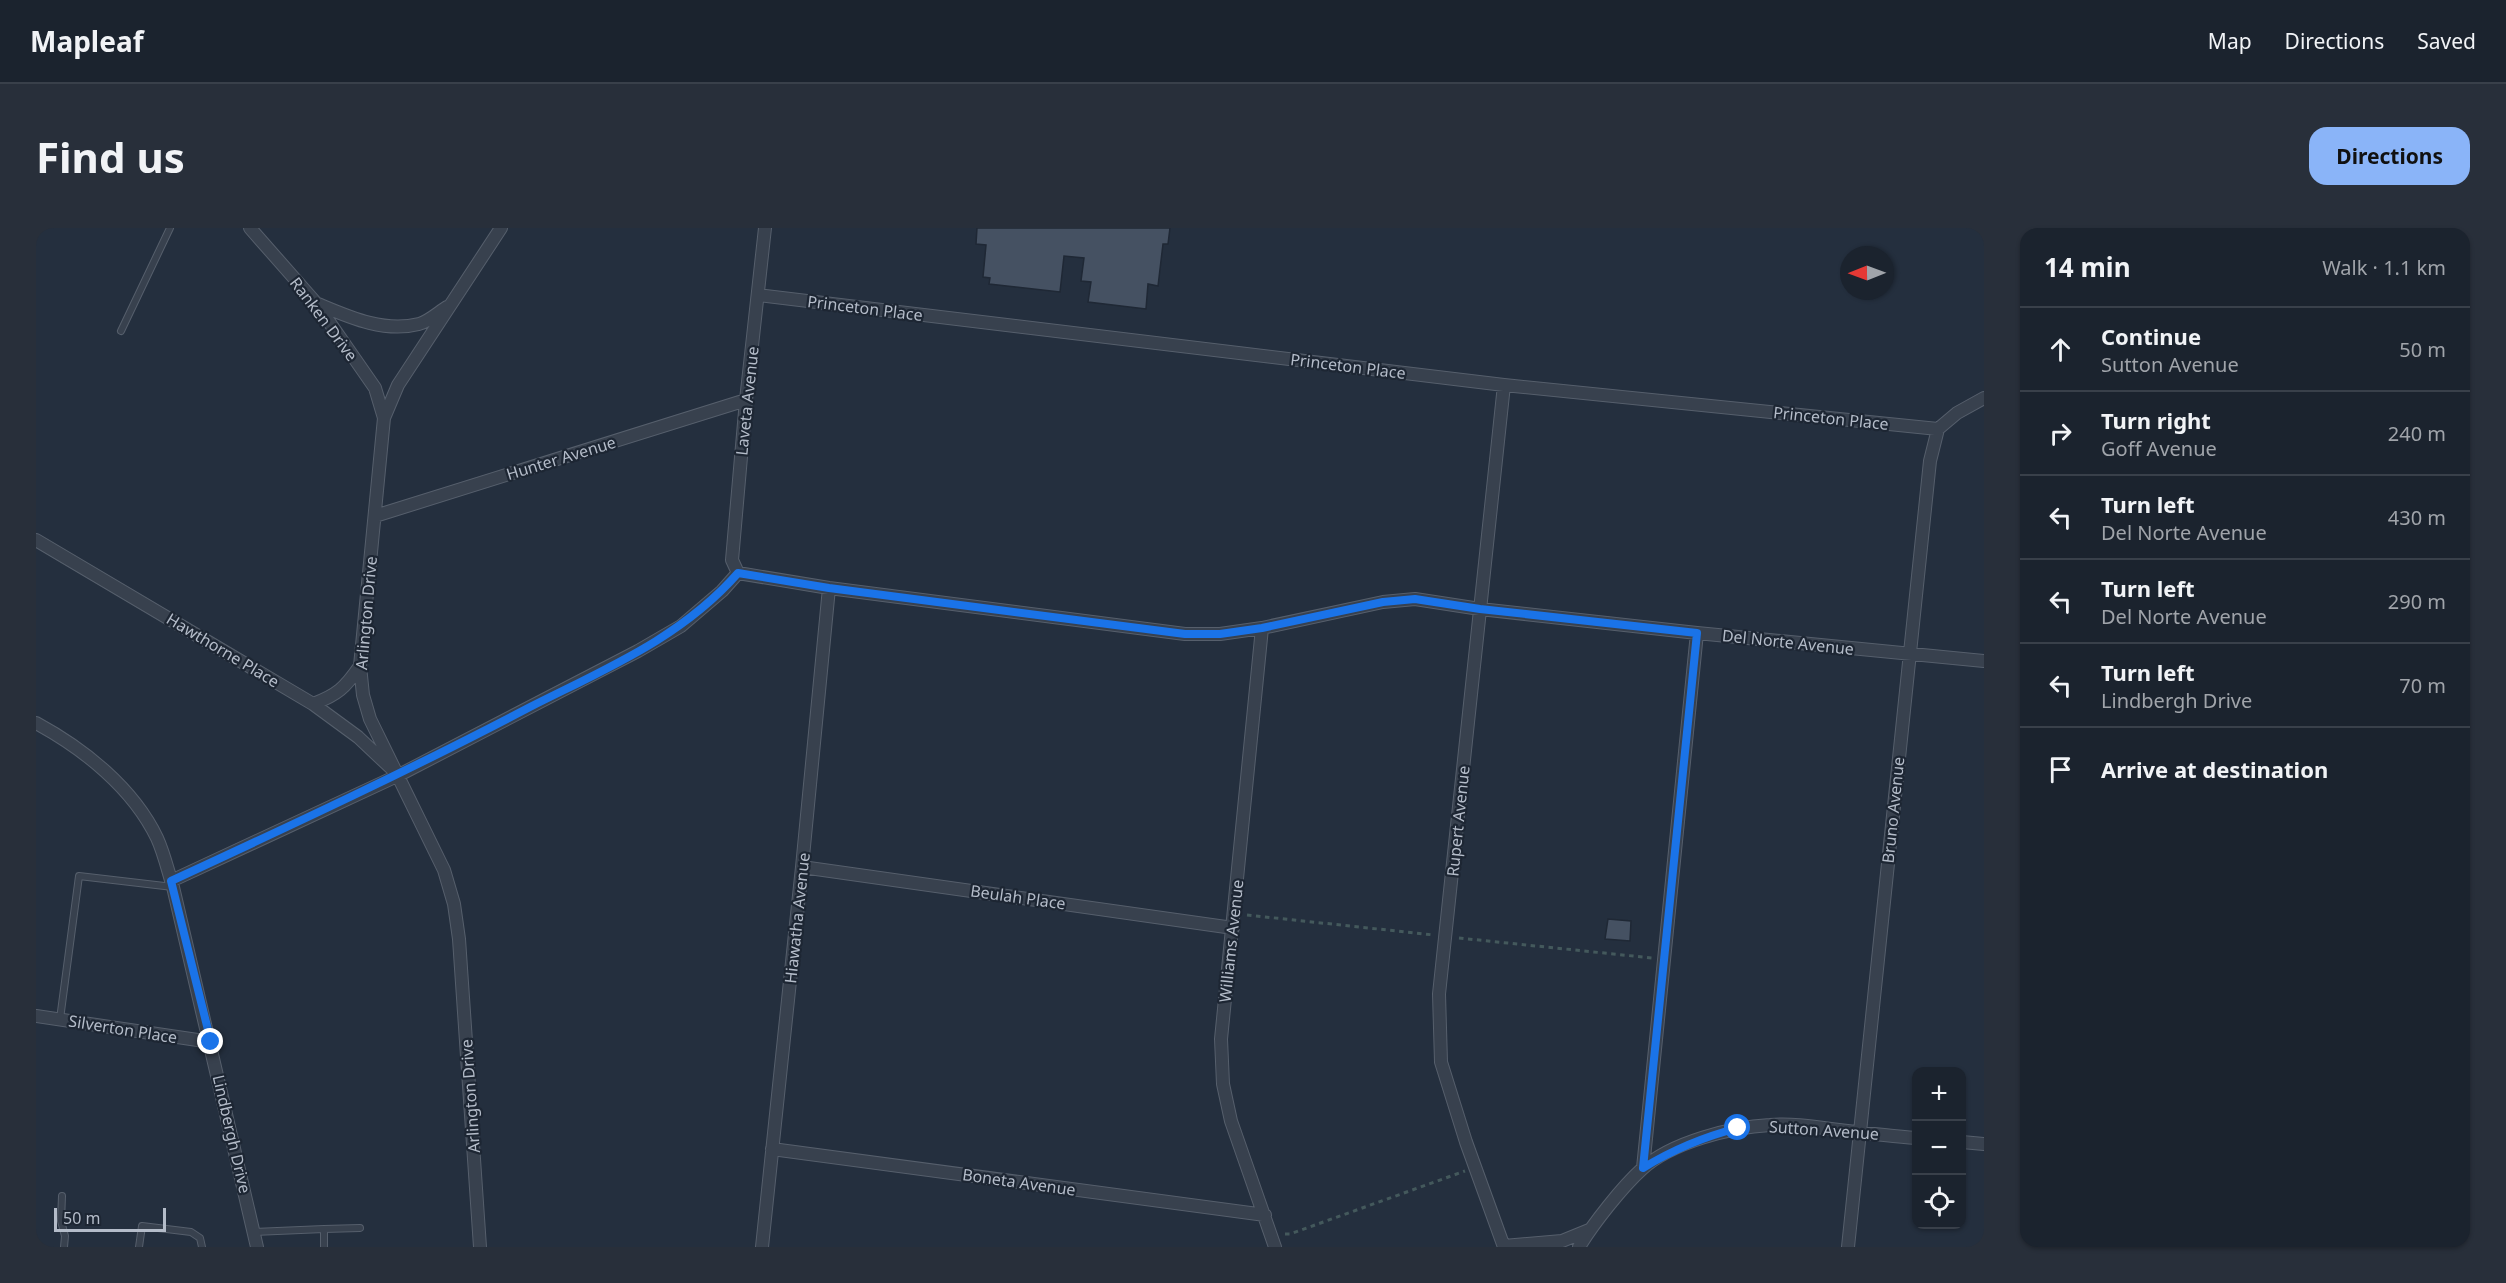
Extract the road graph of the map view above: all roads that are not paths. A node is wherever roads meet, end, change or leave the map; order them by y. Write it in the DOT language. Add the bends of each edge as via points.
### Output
graph roads {
  1 [pos="170,228"];
  2 [pos="250,228"];
  3 [pos="501,228"];
  4 [pos="765,228"];
  5 [pos="758,295"];
  6 [pos="316,303"];
  7 [pos="453,303"];
  8 [pos="121,331"];
  9 [pos="1504,385"];
  10 [pos="1984,398"];
  11 [pos="746,400"];
  12 [pos="384,418"];
  13 [pos="1938,429"];
  14 [pos="375,516"];
  15 [pos="36,540"];
  16 [pos="738,573"];
  17 [pos="829,588"];
  18 [pos="1480,609"];
  19 [pos="1262,628"];
  20 [pos="1697,633"];
  21 [pos="1909,654"];
  22 [pos="1984,662"];
  23 [pos="360,666"];
  24 [pos="313,704"];
  25 [pos="36,723"];
  26 [pos="399,775"];
  27 [pos="802,867"];
  28 [pos="172,884"];
  29 [pos="1233,928"];
  30 [pos="36,1016"];
  31 [pos="60,1019"];
  32 [pos="211,1042"];
  33 [pos="1859,1132"];
  34 [pos="1912,1137"];
  35 [pos="1966,1142"];
  36 [pos="1984,1144"];
  37 [pos="772,1149"];
  38 [pos="1643,1168"];
  39 [pos="62,1196"];
  40 [pos="1265,1215"];
  41 [pos="360,1228"];
  42 [pos="324,1229"];
  43 [pos="1589,1230"];
  44 [pos="254,1232"];
  45 [pos="1504,1246"];
  46 [pos="64,1247"];
  47 [pos="139,1247"];
  48 [pos="202,1247"];
  49 [pos="257,1247"];
  50 [pos="324,1247"];
  51 [pos="480,1247"];
  52 [pos="762,1247"];
  53 [pos="1275,1247"];
  54 [pos="1579,1247"];
  55 [pos="1848,1247"];
  1 -- 8 [label="lane"];
  2 -- 6 [label="street, Ranken Drive"];
  3 -- 7 [label="street, Arlington Drive"];
  4 -- 5 [label="street, Laveta Avenue"];
  5 -- 9 [label="street, Princeton Place"];
  5 -- 11 [label="street, Laveta Avenue"];
  6 -- 7 [label="street, Arlington Drive" via="352,318 390,327 421,324"];
  6 -- 12 [label="street, Ranken Drive" via="375,388"];
  7 -- 12 [label="street, Arlington Drive" via="398,385"];
  9 -- 13 [label="street, Princeton Place"];
  9 -- 18 [label="street, Rupert Avenue"];
  10 -- 13 [label="street" via="1957,412"];
  11 -- 14 [label="street, Hunter Avenue"];
  11 -- 16 [label="street, Laveta Avenue" via="732,561"];
  12 -- 14 [label="street, Arlington Drive"];
  13 -- 21 [label="street, Bruno Avenue" via="1930,460"];
  14 -- 23 [label="street, Arlington Drive"];
  15 -- 24 [label="street, Hawthorne Place"];
  16 -- 17 [label="street, Del Norte Avenue"];
  16 -- 26 [label="street" via="673,631"];
  17 -- 19 [label="street, Del Norte Avenue" via="1185,634"];
  17 -- 27 [label="street, Hiawatha Avenue"];
  18 -- 19 [label="street, Del Norte Avenue" via="1415,599 1383,602"];
  18 -- 20 [label="street, Del Norte Avenue"];
  18 -- 45 [label="street, Rupert Avenue" via="1439,994 1441,1062"];
  19 -- 29 [label="street, Williams Avenue"];
  20 -- 21 [label="street, Del Norte Avenue"];
  20 -- 38 [label="street"];
  21 -- 22 [label="street, Del Norte Avenue"];
  21 -- 33 [label="street, Bruno Avenue"];
  23 -- 24 [label="street" via="347,685 332,697"];
  23 -- 26 [label="street, Arlington Drive" via="370,719"];
  24 -- 26 [label="street, Hawthorne Place" via="358,737"];
  25 -- 28 [label="street, Lindbergh Drive" via="94,761 120,786 157,838"];
  26 -- 28 [label="street"];
  26 -- 51 [label="street, Arlington Drive" via="444,870 454,904"];
  27 -- 29 [label="street, Beulah Place"];
  27 -- 37 [label="street, Hiawatha Avenue"];
  28 -- 31 [label="lane" via="79,876"];
  28 -- 32 [label="street, Lindbergh Drive"];
  29 -- 40 [label="street, Williams Avenue" via="1221,1038 1223,1084 1231,1120"];
  30 -- 31 [label="street, Silverton Place"];
  31 -- 32 [label="street, Silverton Place"];
  32 -- 44 [label="street, Lindbergh Drive"];
  33 -- 34 [label="street, Sutton Avenue"];
  33 -- 38 [label="street, Sutton Avenue" via="1771,1124 1738,1128 1679,1148"];
  33 -- 55 [label="street, Bruno Avenue"];
  35 -- 36 [label="street"];
  37 -- 40 [label="street, Boneta Avenue"];
  37 -- 52 [label="street, Hiawatha Avenue"];
  38 -- 43 [label="street, Sutton Avenue"];
  39 -- 46 [label="lane"];
  40 -- 53 [label="street, Williams Avenue"];
  41 -- 42 [label="lane"];
  42 -- 44 [label="lane"];
  42 -- 50 [label="lane"];
  43 -- 45 [label="street, Sutton Avenue" via="1562,1241"];
  43 -- 54 [label="street, Sutton Avenue"];
  44 -- 49 [label="street, Lindbergh Drive"];
  47 -- 48 [label="lane" via="142,1226 191,1232 200,1238"];
}
